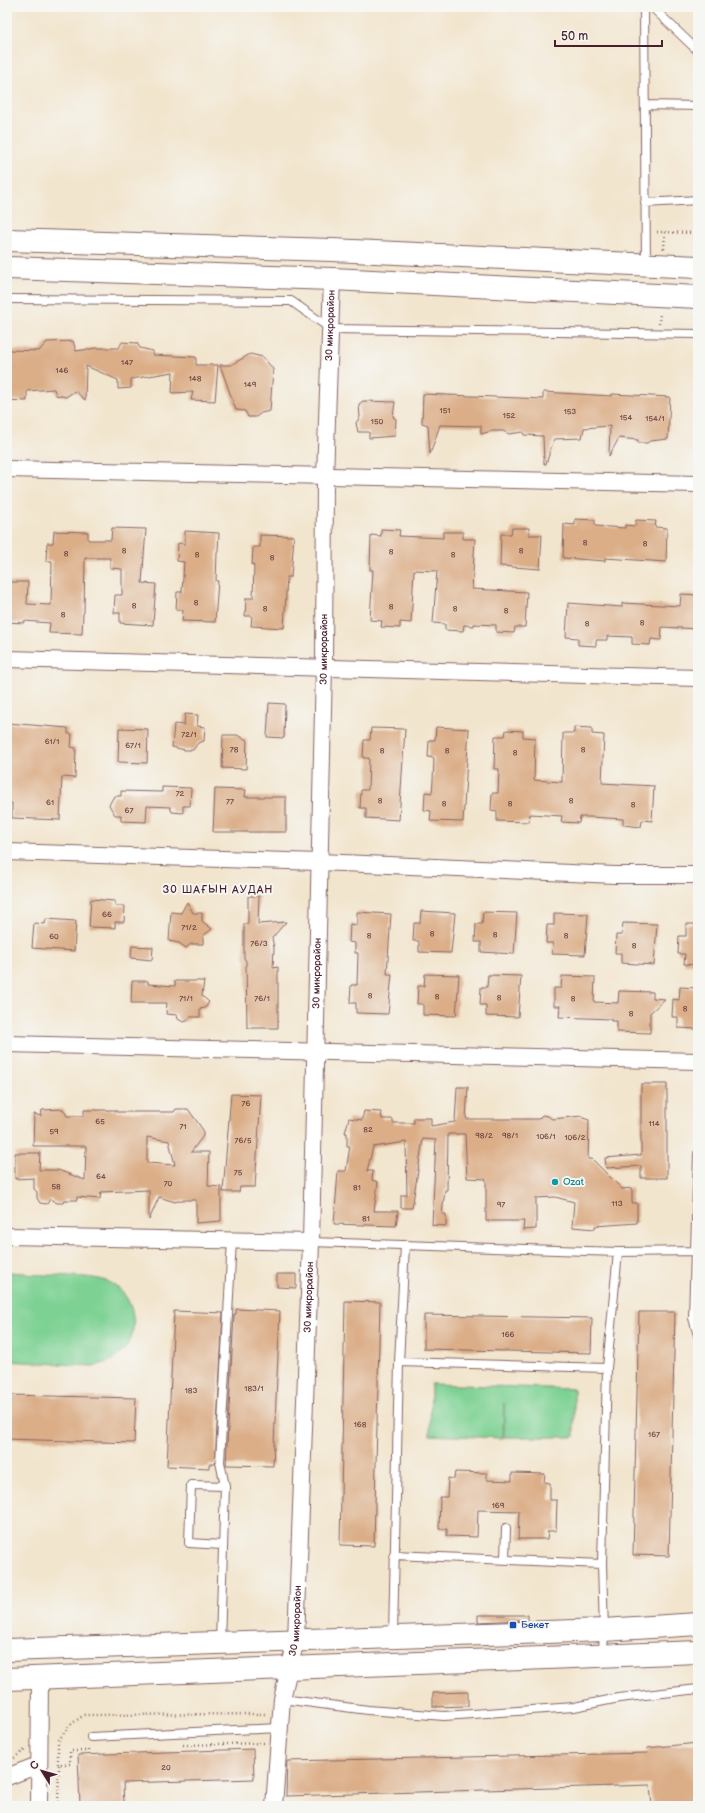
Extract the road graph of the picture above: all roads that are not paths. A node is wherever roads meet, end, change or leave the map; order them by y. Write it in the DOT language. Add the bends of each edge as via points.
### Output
graph roads {
  1 [pos="644,7"];
  2 [pos="652,7"];
  3 [pos="698,51"];
  4 [pos="645,105"];
  5 [pos="698,106"];
  6 [pos="698,200"];
  7 [pos="645,203"];
  8 [pos="7,240"];
  9 [pos="646,265"];
  10 [pos="698,267"];
  11 [pos="7,268"];
  12 [pos="332,279"];
  13 [pos="698,297"];
  14 [pos="7,299"];
  15 [pos="331,329"];
  16 [pos="698,334"];
  17 [pos="7,469"];
  18 [pos="325,476"];
  19 [pos="698,484"];
  20 [pos="7,659"];
  21 [pos="324,666"];
  22 [pos="698,678"];
  23 [pos="7,852"];
  24 [pos="319,862"];
  25 [pos="698,875"];
  26 [pos="7,1044"];
  27 [pos="316,1051"];
  28 [pos="698,1061"];
  29 [pos="698,1154"];
  30 [pos="7,1236"];
  31 [pos="232,1240"];
  32 [pos="311,1242"];
  33 [pos="405,1245"];
  34 [pos="696,1251"];
  35 [pos="618,1252"];
  36 [pos="698,1335"];
  37 [pos="399,1362"];
  38 [pos="607,1368"];
  39 [pos="225,1486"];
  40 [pos="506,1528"];
  41 [pos="223,1545"];
  42 [pos="394,1555"];
  43 [pos="505,1559"];
  44 [pos="602,1564"];
  45 [pos="698,1624"];
  46 [pos="604,1630"];
  47 [pos="393,1637"];
  48 [pos="296,1640"];
  49 [pos="220,1643"];
  50 [pos="7,1650"];
  51 [pos="698,1652"];
  52 [pos="603,1655"];
  53 [pos="290,1668"];
  54 [pos="40,1677"];
  55 [pos="7,1679"];
  56 [pos="698,1689"];
  57 [pos="282,1699"];
  58 [pos="275,1728"];
  59 [pos="91,1737"];
  60 [pos="38,1765"];
  61 [pos="7,1777"];
  62 [pos="39,1806"];
  63 [pos="274,1806"];
  1 -- 4 [label="lane"];
  2 -- 3 [label="lane"];
  4 -- 5 [label="lane"];
  4 -- 7 [label="lane"];
  6 -- 7 [label="lane"];
  7 -- 9 [label="lane"];
  8 -- 9 [label="main road" via="332,250"];
  9 -- 10 [label="main road"];
  11 -- 12 [label="main road"];
  12 -- 13 [label="main road"];
  12 -- 15 [label="street, 30 микрорайон"];
  14 -- 15 [label="lane" via="291,301"];
  15 -- 16 [label="lane"];
  15 -- 18 [label="street, 30 микрорайон"];
  17 -- 18 [label="street"];
  18 -- 19 [label="street"];
  18 -- 21 [label="street, 30 микрорайон"];
  20 -- 21 [label="street"];
  21 -- 22 [label="street"];
  21 -- 24 [label="street, 30 микрорайон"];
  23 -- 24 [label="street"];
  24 -- 25 [label="street" via="615,875"];
  24 -- 27 [label="street, 30 микрорайон"];
  26 -- 27 [label="street"];
  27 -- 28 [label="street"];
  27 -- 32 [label="street, 30 микрорайон"];
  29 -- 34 [label="lane"];
  30 -- 31 [label="street"];
  31 -- 32 [label="street"];
  31 -- 39 [label="lane" via="220,1462"];
  32 -- 33 [label="lane"];
  32 -- 48 [label="street, 30 микрорайон"];
  33 -- 35 [label="lane"];
  33 -- 37 [label="lane"];
  34 -- 35 [label="lane"];
  34 -- 36 [label="lane" via="694,1318"];
  35 -- 38 [label="lane"];
  37 -- 38 [label="lane"];
  37 -- 42 [label="lane"];
  38 -- 44 [label="lane"];
  39 -- 41 [label="lane"];
  39 -- 41 [label="lane" via="191,1485 189,1543"];
  40 -- 43 [label="lane"];
  41 -- 49 [label="lane"];
  42 -- 43 [label="lane"];
  42 -- 47 [label="lane"];
  43 -- 44 [label="lane"];
  44 -- 46 [label="lane"];
  45 -- 46 [label="main road"];
  46 -- 47 [label="main road"];
  46 -- 52 [label="lane"];
  47 -- 48 [label="main road"];
  48 -- 49 [label="main road"];
  48 -- 53 [label="street, 30 микрорайон"];
  49 -- 50 [label="main road"];
  51 -- 52 [label="main road"];
  52 -- 53 [label="main road"];
  53 -- 54 [label="main road"];
  53 -- 57 [label="street, 30 микрорайон"];
  54 -- 55 [label="main road"];
  54 -- 60 [label="street"];
  56 -- 57 [label="lane" via="620,1698 574,1707 444,1716"];
  57 -- 58 [label="street, 30 микрорайон"];
  58 -- 59 [label="lane"];
  58 -- 63 [label="street, 30 микрорайон"];
  60 -- 61 [label="street"];
  60 -- 62 [label="street"];
}
